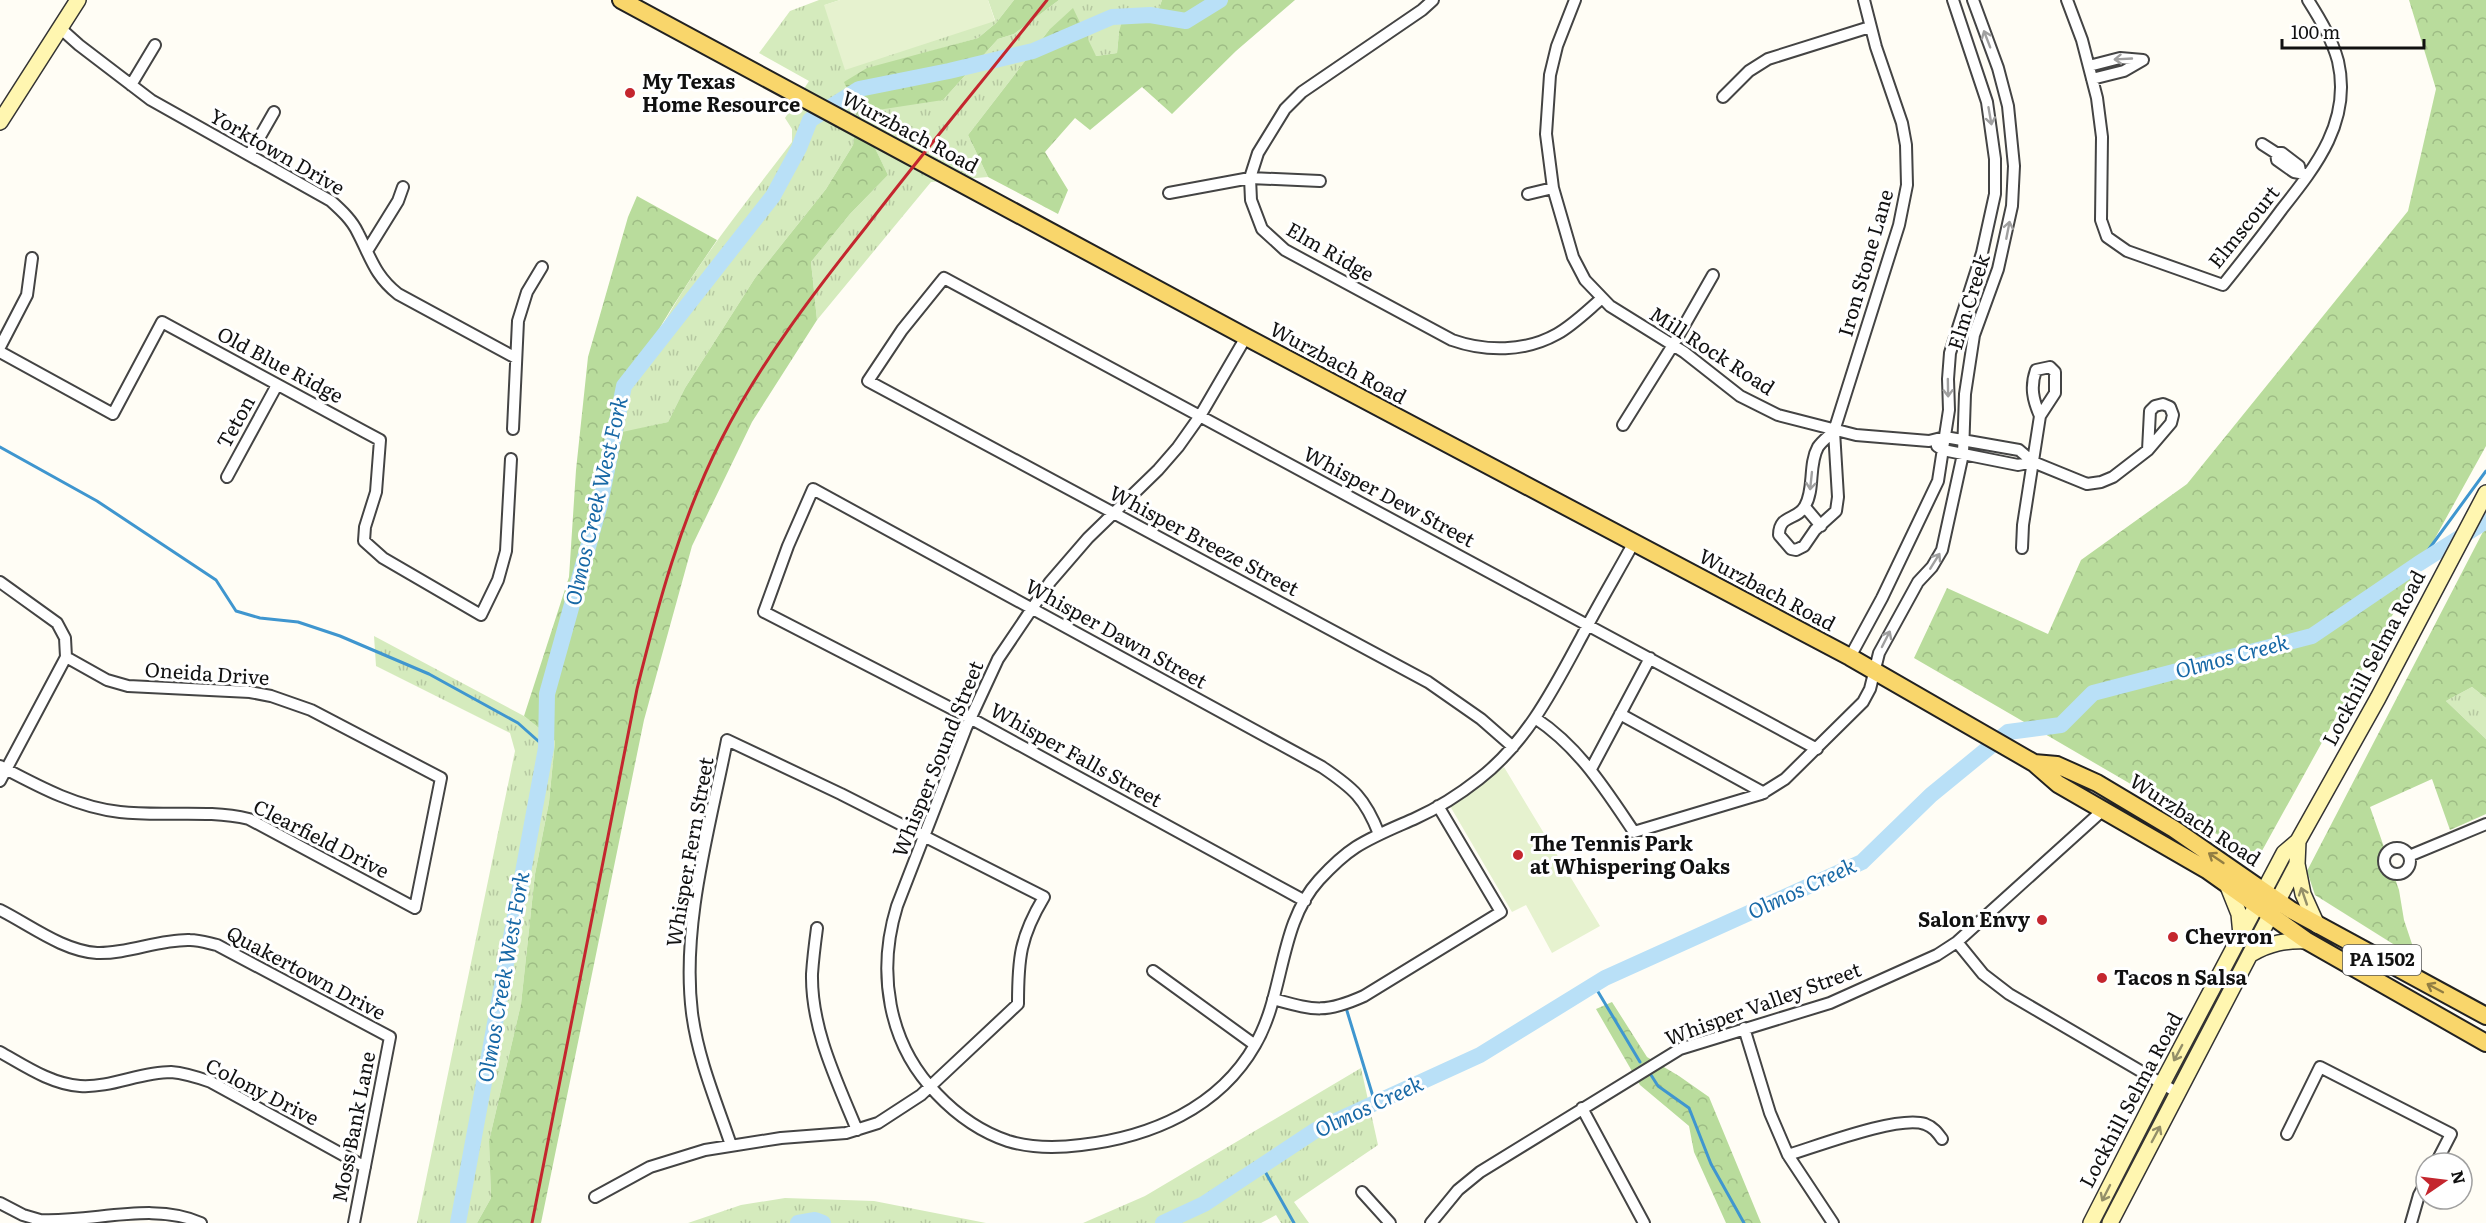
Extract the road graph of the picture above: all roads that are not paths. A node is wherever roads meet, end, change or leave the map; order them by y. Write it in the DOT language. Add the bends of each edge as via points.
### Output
graph roads {
  1 [pos="78,0"];
  2 [pos="621,0"];
  3 [pos="1433,0"];
  4 [pos="1575,0"];
  5 [pos="1864,0"];
  6 [pos="1953,0"];
  7 [pos="1973,0"];
  8 [pos="2067,0"];
  9 [pos="2308,0"];
  10 [pos="1870,27"];
  11 [pos="60,28"];
  12 [pos="155,45"];
  13 [pos="2089,66"];
  14 [pos="2092,79"];
  15 [pos="131,85"];
  16 [pos="1723,97"];
  17 [pos="273,112"];
  18 [pos="0,122"];
  19 [pos="2262,144"];
  20 [pos="250,154"];
  21 [pos="2304,174"];
  22 [pos="1250,178"];
  23 [pos="1320,181"];
  24 [pos="403,187"];
  25 [pos="1553,188"];
  26 [pos="1169,194"];
  27 [pos="1528,194"];
  28 [pos="367,251"];
  29 [pos="32,258"];
  30 [pos="542,267"];
  31 [pos="1713,275"];
  32 [pos="944,278"];
  33 [pos="1601,298"];
  34 [pos="1246,337"];
  35 [pos="1673,345"];
  36 [pos="0,347"];
  37 [pos="0,352"];
  38 [pos="516,358"];
  39 [pos="277,385"];
  40 [pos="1200,416"];
  41 [pos="2040,416"];
  42 [pos="1623,425"];
  43 [pos="513,429"];
  44 [pos="1834,431"];
  45 [pos="1945,437"];
  46 [pos="1964,440"];
  47 [pos="1929,441"];
  48 [pos="1995,444"];
  49 [pos="1943,450"];
  50 [pos="2148,450"];
  51 [pos="1963,454"];
  52 [pos="511,459"];
  53 [pos="1992,459"];
  54 [pos="2033,462"];
  55 [pos="227,477"];
  56 [pos="2486,493"];
  57 [pos="1805,507"];
  58 [pos="1113,513"];
  59 [pos="1821,526"];
  60 [pos="1632,544"];
  61 [pos="2022,548"];
  62 [pos="0,582"];
  63 [pos="1033,610"];
  64 [pos="1876,610"];
  65 [pos="764,612"];
  66 [pos="1895,621"];
  67 [pos="1588,625"];
  68 [pos="66,657"];
  69 [pos="1850,657"];
  70 [pos="1650,658"];
  71 [pos="1875,672"];
  72 [pos="1620,714"];
  73 [pos="970,718"];
  74 [pos="1535,718"];
  75 [pos="1513,747"];
  76 [pos="1817,749"];
  77 [pos="2034,763"];
  78 [pos="2057,765"];
  79 [pos="3,767"];
  80 [pos="1590,769"];
  81 [pos="0,781"];
  82 [pos="1764,793"];
  83 [pos="1438,806"];
  84 [pos="2102,811"];
  85 [pos="2164,823"];
  86 [pos="2486,824"];
  87 [pos="1379,834"];
  88 [pos="926,836"];
  89 [pos="2298,841"];
  90 [pos="2409,856"];
  91 [pos="2297,864"];
  92 [pos="2227,884"];
  93 [pos="2261,898"];
  94 [pos="1305,901"];
  95 [pos="415,908"];
  96 [pos="0,910"];
  97 [pos="2274,910"];
  98 [pos="2317,925"];
  99 [pos="817,928"];
  100 [pos="2241,936"];
  101 [pos="2307,941"];
  102 [pos="1957,942"];
  103 [pos="2252,954"];
  104 [pos="1153,970"];
  105 [pos="1273,999"];
  106 [pos="2486,1016"];
  107 [pos="2195,1023"];
  108 [pos="1744,1028"];
  109 [pos="2210,1033"];
  110 [pos="390,1037"];
  111 [pos="2486,1043"];
  112 [pos="1256,1045"];
  113 [pos="0,1052"];
  114 [pos="2162,1084"];
  115 [pos="930,1086"];
  116 [pos="2178,1093"];
  117 [pos="1582,1108"];
  118 [pos="857,1130"];
  119 [pos="2287,1134"];
  120 [pos="1942,1139"];
  121 [pos="731,1145"];
  122 [pos="2442,1151"];
  123 [pos="1788,1155"];
  124 [pos="2121,1162"];
  125 [pos="365,1167"];
  126 [pos="2137,1170"];
  127 [pos="1362,1192"];
  128 [pos="595,1197"];
  129 [pos="0,1203"];
  130 [pos="51,1222"];
  131 [pos="201,1223"];
  132 [pos="354,1223"];
  133 [pos="1390,1223"];
  134 [pos="1431,1223"];
  135 [pos="1644,1223"];
  136 [pos="1833,1223"];
  137 [pos="2091,1223"];
  138 [pos="2110,1223"];
  1 -- 11 [label="main road"];
  2 -- 34 [label="main road, Wurzbach Road"];
  3 -- 22 [label="street, Elm Ridge" via="1293,100 1261,146"];
  4 -- 25 [label="street, Mill Rock Road" via="1557,46 1546,104"];
  5 -- 10 [label="street, Iron Stone Lane"];
  6 -- 45 [label="street, Elm Creek, one-way" via="1988,102 1995,194 1982,253 1950,352"];
  46 -- 7 [label="street, Elm Creek, one-way" via="1968,366 1974,335 2006,240 2014,166 2008,106"];
  8 -- 13 [label="street, Elmscourt"];
  9 -- 21 [label="street, Elmscourt" via="2334,51 2341,96 2333,133"];
  10 -- 16 [label="street" via="1768,59 1749,71"];
  10 -- 44 [label="street, Iron Stone Lane" via="1902,123 1907,185 1899,225"];
  11 -- 15 [label="street, Yorktown Drive"];
  11 -- 18 [label="main road"];
  12 -- 15 [label="street"];
  13 -- 14 [label="street, Elmscourt"];
  14 -- 13 [label="street, one-way" via="2124,71 2144,60 2120,58"];
  14 -- 21 [label="street, Elmscourt" via="2102,137 2101,220 2107,237 2127,251 2223,285"];
  15 -- 20 [label="street, Yorktown Drive"];
  17 -- 20 [label="street"];
  19 -- 21 [label="street" via="2276,153 2277,160"];
  20 -- 28 [label="street, Yorktown Drive" via="341,209"];
  22 -- 23 [label="street"];
  22 -- 26 [label="street"];
  22 -- 33 [label="street, Elm Ridge" via="1255,215 1262,229 1285,250 1463,344 1500,349 1548,339 1575,322"];
  24 -- 28 [label="street"];
  25 -- 27 [label="street"];
  25 -- 33 [label="street, Mill Rock Road" via="1573,257 1585,280"];
  28 -- 38 [label="street, Yorktown Drive" via="378,274 399,294"];
  29 -- 36 [label="street" via="27,295"];
  30 -- 38 [label="street" via="521,306"];
  31 -- 35 [label="street"];
  32 -- 40 [label="street, Whisper Dew Street"];
  32 -- 58 [label="street, Whisper Breeze Street" via="868,381"];
  33 -- 35 [label="street, Mill Rock Road"];
  34 -- 40 [label="street, Whisper Sound Street"];
  34 -- 60 [label="main road, Wurzbach Road"];
  35 -- 42 [label="street"];
  35 -- 44 [label="street, Mill Rock Road" via="1722,384 1759,406"];
  37 -- 39 [label="street, Old Blue Ridge" via="113,414 162,322"];
  38 -- 43 [label="street"];
  39 -- 52 [label="street, Old Blue Ridge" via="380,440 376,492 364,541 383,558 481,615 498,580 506,551"];
  39 -- 55 [label="street, Teton"];
  40 -- 58 [label="street, Whisper Sound Street" via="1158,470"];
  40 -- 67 [label="street, Whisper Dew Street"];
  41 -- 54 [label="street"];
  44 -- 47 [label="street, Mill Rock Road"];
  44 -- 57 [label="street, one-way" via="1818,446"];
  44 -- 59 [label="street" via="1838,497 1836,511"];
  45 -- 46 [label="street, Mill Rock Road"];
  45 -- 47 [label="street, Mill Rock Road"];
  45 -- 49 [label="street, Elm Creek"];
  46 -- 48 [label="street, Mill Rock Road"];
  46 -- 51 [label="street, Elm Creek"];
  47 -- 49 [label="street, Mill Rock Road"];
  48 -- 53 [label="street"];
  48 -- 54 [label="street, Mill Rock Road" via="2019,450"];
  49 -- 51 [label="street, Mill Rock Road"];
  49 -- 64 [label="street, Elm Creek" via="1938,481"];
  50 -- 54 [label="street, Mill Rock Road" via="2113,477 2088,484"];
  51 -- 53 [label="street, Mill Rock Road"];
  66 -- 51 [label="street, Elm Creek, one-way" via="1942,550"];
  53 -- 54 [label="street, Mill Rock Road" via="2018,465"];
  54 -- 61 [label="street"];
  56 -- 89 [label="main road, Lockhill Selma Road"];
  57 -- 59 [label="street"];
  57 -- 59 [label="street" via="1781,523 1779,535 1784,542 1796,550"];
  58 -- 63 [label="street, Whisper Sound Street" via="1050,582"];
  58 -- 75 [label="street, Whisper Breeze Street" via="1428,682"];
  60 -- 67 [label="street, Whisper Sound Street"];
  60 -- 69 [label="main road, Wurzbach Road"];
  62 -- 68 [label="street" via="57,623"];
  63 -- 65 [label="street, Whisper Dawn Street" via="813,489"];
  63 -- 73 [label="street, Whisper Sound Street" via="998,659"];
  63 -- 87 [label="street, Whisper Dawn Street" via="1322,767 1357,792"];
  64 -- 66 [label="street"];
  64 -- 69 [label="street, Elm Creek"];
  65 -- 73 [label="street, Whisper Falls Street"];
  71 -- 66 [label="street, Elm Creek, one-way" via="1879,653"];
  67 -- 70 [label="street, Whisper Dew Street"];
  67 -- 74 [label="street, Whisper Sound Street"];
  68 -- 79 [label="street"];
  68 -- 95 [label="street, Oneida Drive" via="95,674 128,686 250,692 292,702 441,778"];
  69 -- 71 [label="main road, Wurzbach Road"];
  70 -- 72 [label="street"];
  70 -- 76 [label="street, Whisper Dew Street"];
  71 -- 76 [label="street, Elm Creek" via="1863,702"];
  71 -- 77 [label="main road, Wurzbach Road"];
  72 -- 80 [label="street"];
  72 -- 82 [label="street"];
  73 -- 88 [label="street, Whisper Sound Street"];
  73 -- 94 [label="street, Whisper Falls Street"];
  74 -- 75 [label="street, Whisper Sound Street"];
  74 -- 80 [label="street" via="1567,742"];
  75 -- 83 [label="street, Whisper Sound Street" via="1480,778"];
  76 -- 82 [label="street, Elm Creek"];
  77 -- 78 [label="main road, Wurzbach Road"];
  77 -- 84 [label="main road, Wurzbach Road" via="2058,784"];
  78 -- 84 [label="main road" via="2074,784 2100,800"];
  78 -- 85 [label="main road, Wurzbach Road" via="2097,783"];
  79 -- 81 [label="street"];
  79 -- 95 [label="street, Clearfield Drive" via="56,794 102,809 249,819"];
  80 -- 82 [label="street, Elm Creek" via="1634,832"];
  83 -- 87 [label="street, Whisper Sound Street"];
  83 -- 105 [label="street" via="1501,912 1347,1004 1322,1010"];
  84 -- 85 [label="main road" via="2112,806 2148,826"];
  84 -- 92 [label="main road, Wurzbach Road"];
  84 -- 102 [label="street, Whisper Valley Street"];
  93 -- 85 [label="main road, Wurzbach Road, one-way"];
  86 -- 90 [label="street"];
  87 -- 94 [label="street, Whisper Sound Street" via="1352,849 1315,885"];
  88 -- 115 [label="street, Whisper Sound Street" via="897,906 886,964 894,1020 909,1055"];
  88 -- 115 [label="street" via="1044,897 1028,924 1021,947 1018,1004"];
  88 -- 121 [label="street, Whisper Fern Street" via="728,740 696,902 689,976 692,1013 706,1079"];
  89 -- 91 [label="main road, Lockhill Selma Road"];
  89 -- 93 [label="main road, Lockhill Selma Road" via="2284,853"];
  91 -- 97 [label="main road, Lockhill Selma Road"];
  98 -- 91 [label="main road, one-way" via="2303,894"];
  92 -- 93 [label="main road, Wurzbach Road"];
  92 -- 100 [label="main road" via="2239,914"];
  93 -- 97 [label="main road, PA 1502"];
  93 -- 100 [label="main road, Lockhill Selma Road"];
  94 -- 105 [label="street, Whisper Sound Street" via="1290,932"];
  96 -- 110 [label="street, Quakertown Drive" via="77,950 113,953 181,940 217,945"];
  97 -- 98 [label="main road, PA 1502"];
  97 -- 101 [label="main road, PA 1502"];
  97 -- 103 [label="main road, Lockhill Selma Road"];
  106 -- 98 [label="main road, PA 1502, one-way"];
  99 -- 118 [label="street" via="812,976 819,1029"];
  100 -- 107 [label="main road, Lockhill Selma Road"];
  101 -- 103 [label="main road" via="2276,942"];
  101 -- 111 [label="main road, PA 1502"];
  102 -- 108 [label="street, Whisper Valley Street" via="1937,955 1830,1003"];
  102 -- 114 [label="street" via="1983,974 2009,994"];
  103 -- 109 [label="main road, Lockhill Selma Road"];
  104 -- 112 [label="street"];
  105 -- 112 [label="street, Whisper Sound Street"];
  107 -- 109 [label="main road"];
  107 -- 114 [label="main road, Lockhill Selma Road, one-way"];
  108 -- 117 [label="street, Whisper Valley Street" via="1680,1049"];
  108 -- 123 [label="street" via="1770,1113"];
  109 -- 116 [label="main road, Lockhill Selma Road"];
  110 -- 125 [label="street, Moss Bank Lane"];
  112 -- 115 [label="street, Whisper Sound Street" via="1226,1082 1197,1107 1145,1132 1100,1143 1049,1147 1009,1141 985,1131 954,1110"];
  113 -- 125 [label="street, Colony Drive" via="46,1077 73,1085 98,1085 161,1073 191,1075 211,1082"];
  114 -- 116 [label="street"];
  114 -- 124 [label="main road, Lockhill Selma Road"];
  115 -- 118 [label="street" via="894,1114"];
  126 -- 116 [label="main road, Lockhill Selma Road, one-way"];
  117 -- 134 [label="street, Whisper Valley Street" via="1480,1172 1458,1190"];
  117 -- 135 [label="street"];
  118 -- 121 [label="street"];
  119 -- 122 [label="street" via="2320,1068 2451,1134"];
  120 -- 123 [label="street" via="1923,1124 1893,1124"];
  121 -- 128 [label="street" via="670,1159"];
  123 -- 136 [label="street"];
  124 -- 126 [label="street"];
  124 -- 137 [label="main road, Lockhill Selma Road, one-way"];
  125 -- 132 [label="street, Moss Bank Lane"];
  126 -- 138 [label="main road, Lockhill Selma Road"];
  127 -- 133 [label="street"];
  129 -- 130 [label="street" via="23,1215"];
  130 -- 131 [label="street" via="159,1213 181,1215"];
}
